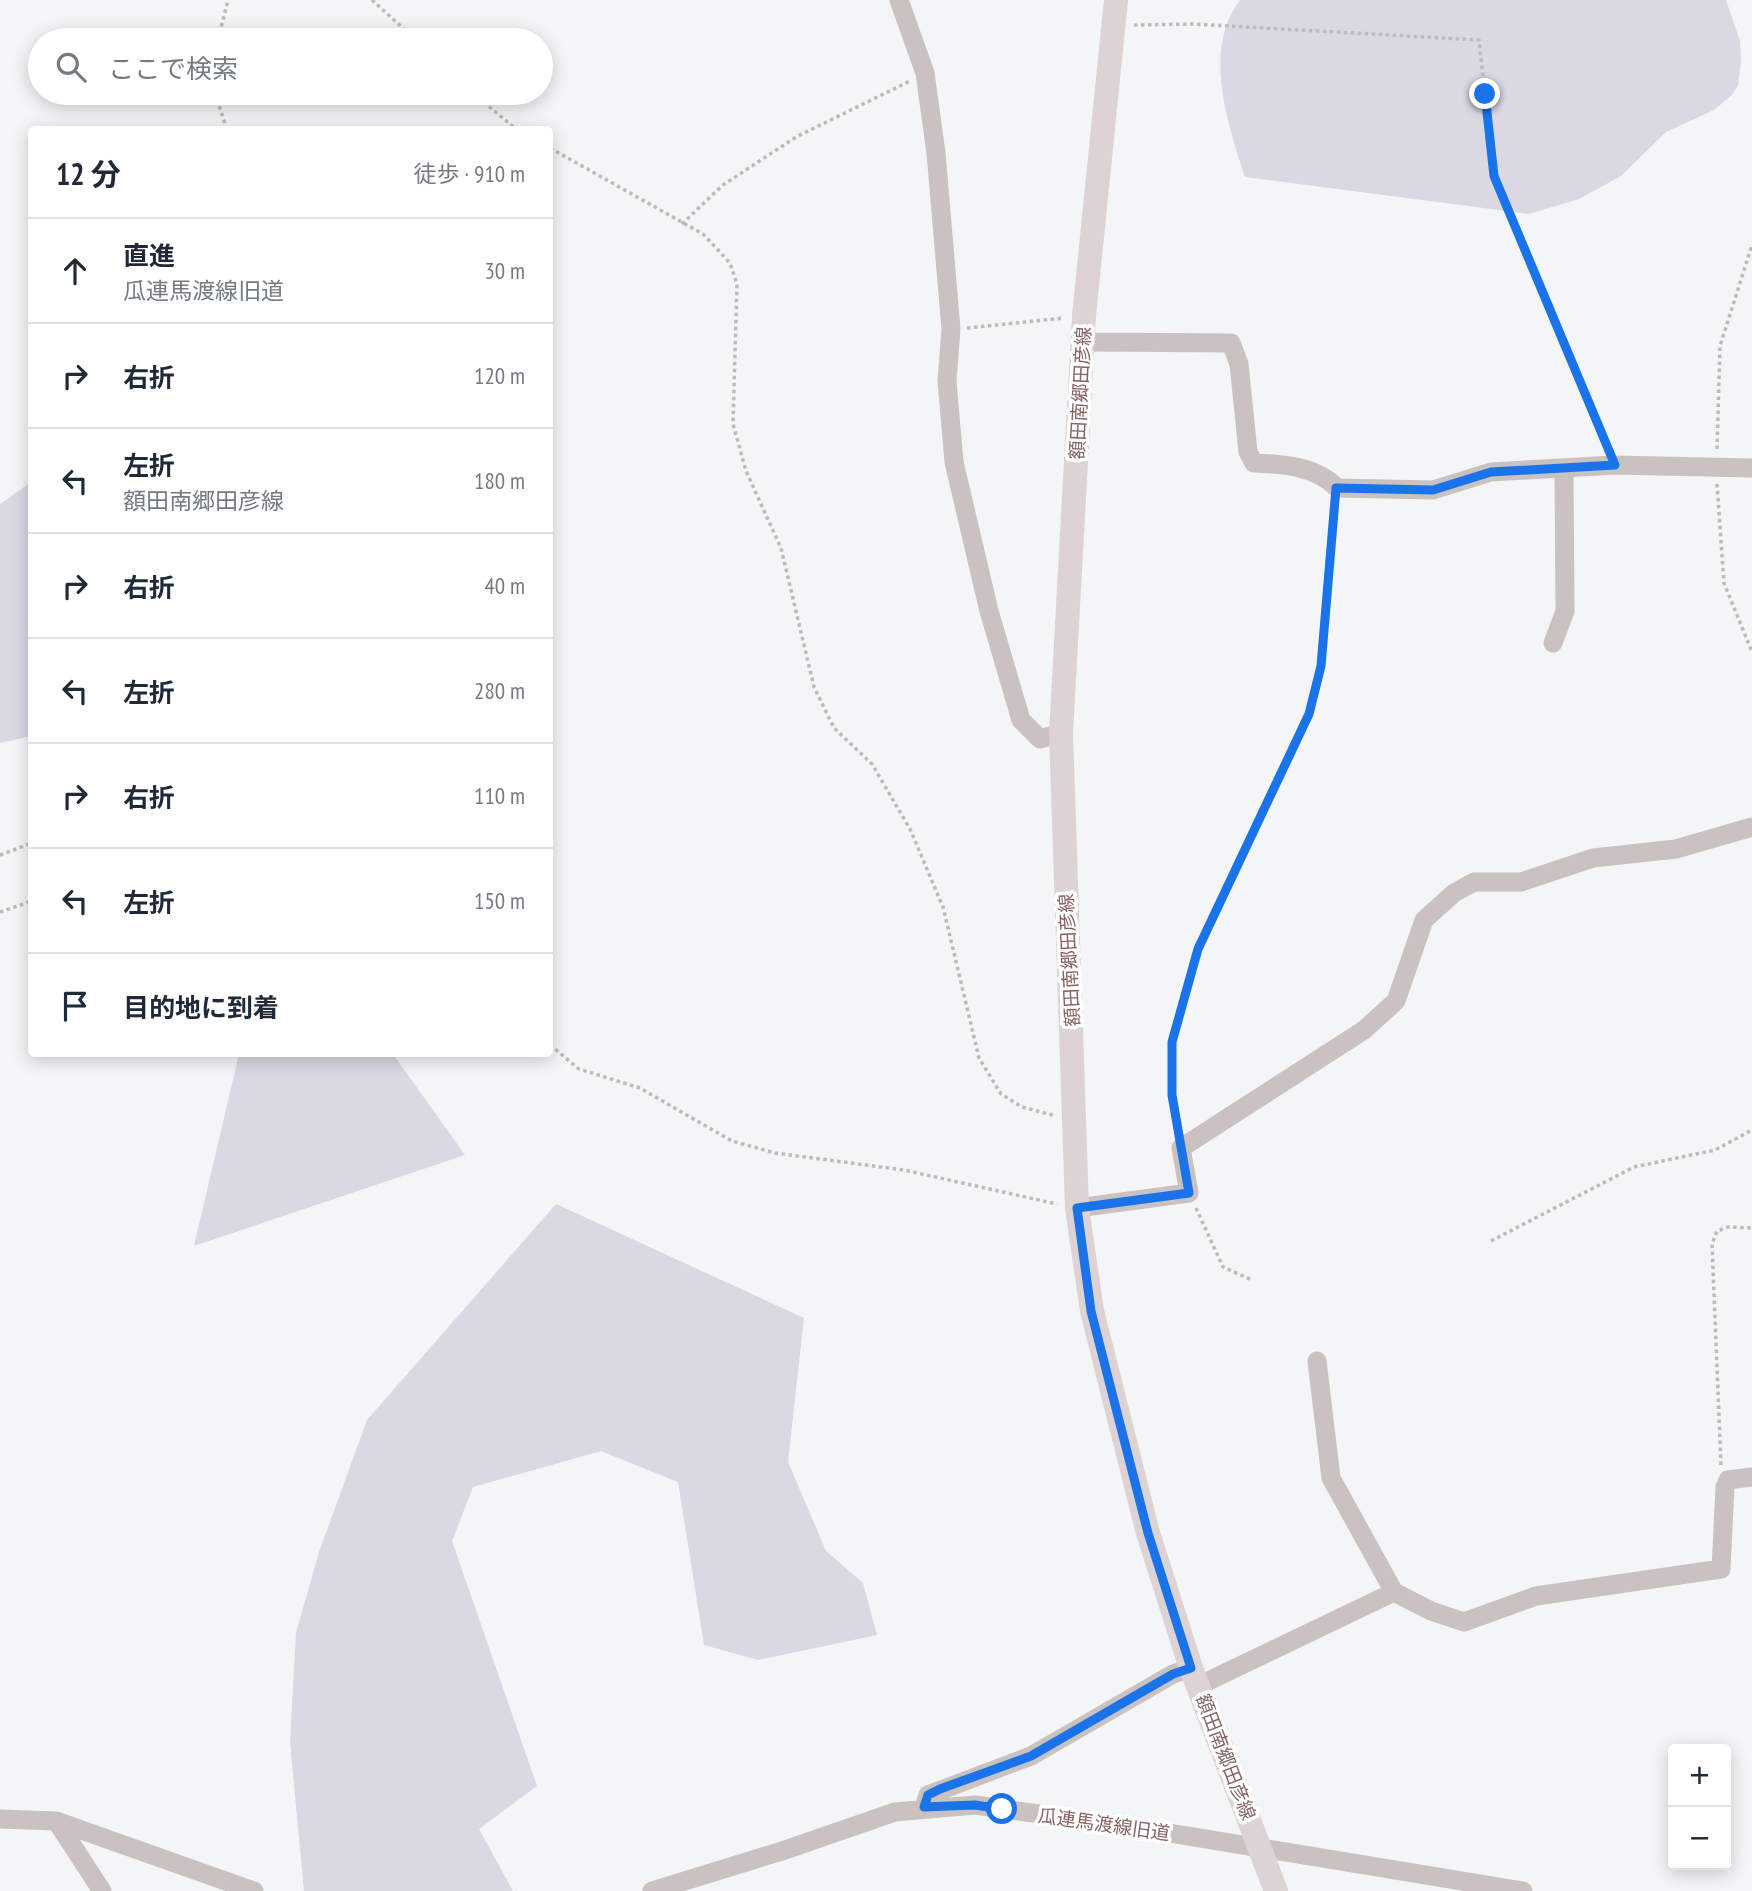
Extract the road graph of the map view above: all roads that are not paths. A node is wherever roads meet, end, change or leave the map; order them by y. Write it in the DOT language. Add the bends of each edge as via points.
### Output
graph roads {
  1 [pos="899,0"];
  2 [pos="1116,0"];
  3 [pos="1083,327"];
  4 [pos="1564,468"];
  5 [pos="1752,468"];
  6 [pos="1553,643"];
  7 [pos="1061,733"];
  8 [pos="1752,827"];
  9 [pos="1077,1208"];
  10 [pos="1317,1361"];
  11 [pos="1752,1477"];
  12 [pos="1394,1592"];
  13 [pos="1194,1677"];
  14 [pos="924,1807"];
  15 [pos="0,1819"];
  16 [pos="56,1821"];
  17 [pos="1262,1849"];
  18 [pos="102,1891"];
  19 [pos="254,1891"];
  20 [pos="652,1891"];
  21 [pos="1276,1891"];
  22 [pos="1522,1891"];
  1 -- 7 [label="street" via="925,73 936,153 951,329 947,381 954,462 989,611 1021,720 1040,739"];
  2 -- 3 [label="main road, 額田南郷田彦線"];
  3 -- 4 [label="street" via="1094,342 1231,343 1239,364 1248,452 1254,463 1287,465 1327,478 1336,488 1433,490 1491,472"];
  3 -- 7 [label="main road, 額田南郷田彦線"];
  4 -- 5 [label="street"];
  4 -- 6 [label="street" via="1565,611"];
  7 -- 9 [label="main road, 額田南郷田彦線"];
  8 -- 9 [label="street" via="1676,849 1593,858 1521,882 1474,882 1454,893 1424,920 1396,1001 1364,1030 1181,1148 1189,1193"];
  9 -- 13 [label="main road, 額田南郷田彦線" via="1091,1311 1148,1533"];
  10 -- 12 [label="street" via="1331,1478"];
  11 -- 12 [label="street" via="1728,1480 1724,1487 1721,1569 1536,1596 1464,1622"];
  12 -- 13 [label="street"];
  13 -- 14 [label="street" via="1173,1674 1031,1756 928,1795"];
  13 -- 17 [label="main road, 額田南郷田彦線"];
  14 -- 17 [label="street, 瓜連馬渡線旧道" via="975,1805"];
  14 -- 20 [label="street, 瓜連馬渡線旧道" via="895,1811 782,1852"];
  15 -- 16 [label="street"];
  16 -- 18 [label="street"];
  16 -- 19 [label="street"];
  17 -- 21 [label="main road, 額田南郷田彦線"];
  17 -- 22 [label="street, 瓜連馬渡線旧道"];
}
